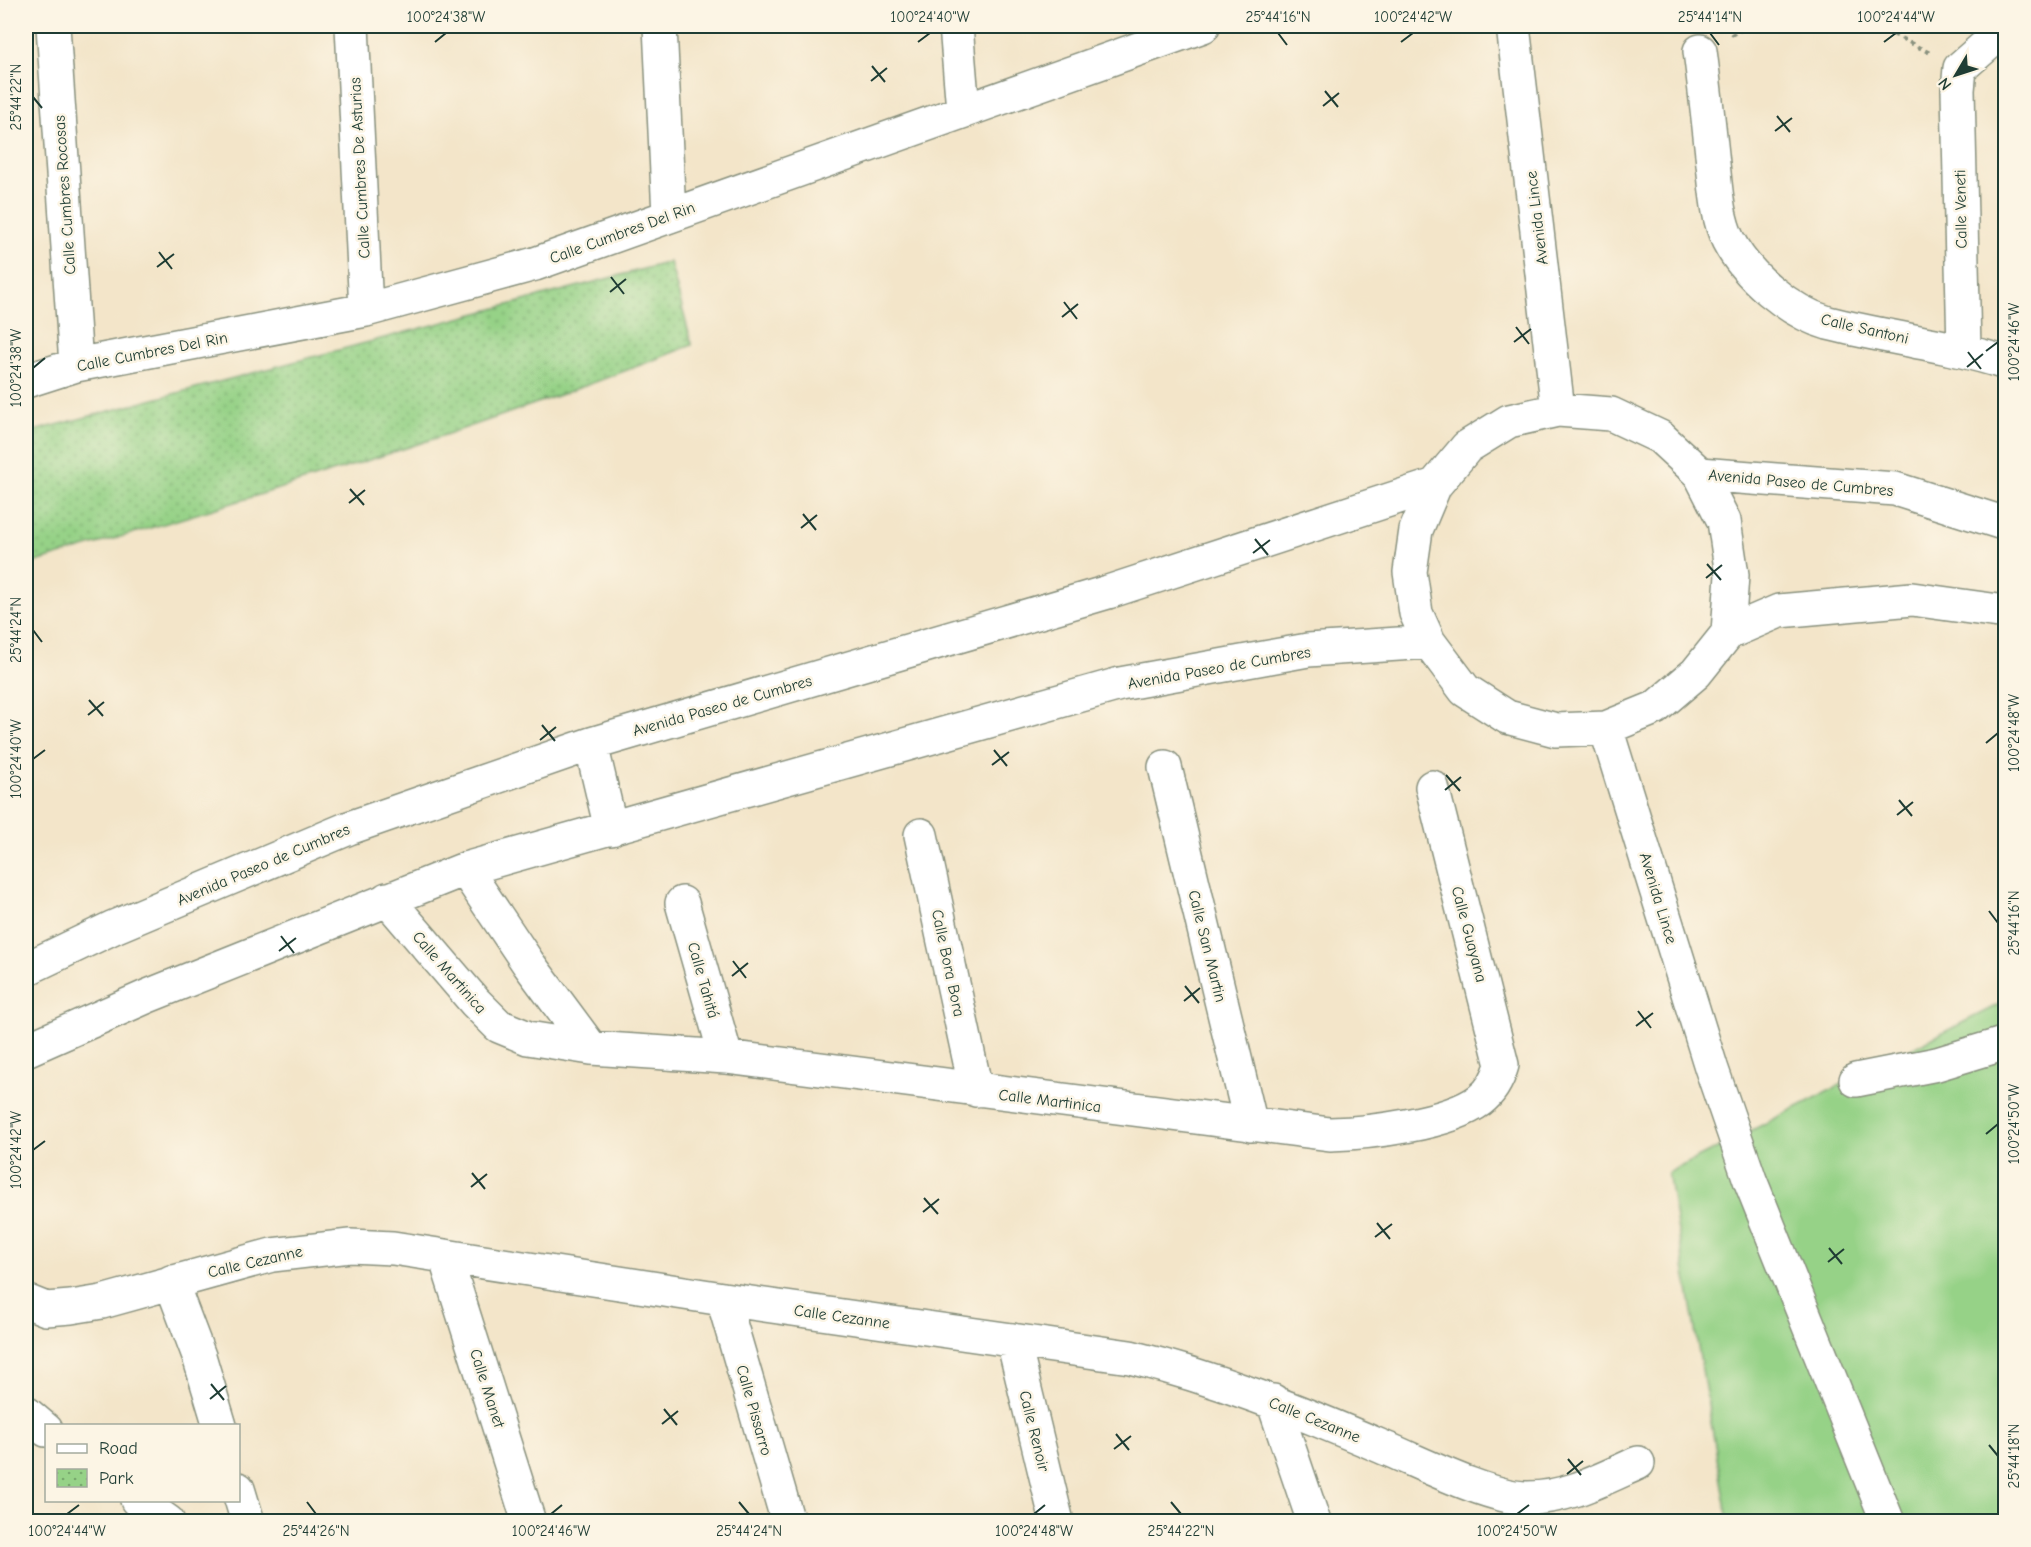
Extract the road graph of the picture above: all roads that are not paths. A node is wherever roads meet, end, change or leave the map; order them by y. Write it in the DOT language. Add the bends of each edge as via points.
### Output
graph roads {
  1 [pos="52,26"];
  2 [pos="352,26"];
  3 [pos="660,26"];
  4 [pos="956,26"];
  5 [pos="1203,26"];
  6 [pos="1513,26"];
  7 [pos="2006,33"];
  8 [pos="1700,51"];
  9 [pos="963,110"];
  10 [pos="669,215"];
  11 [pos="366,310"];
  12 [pos="1964,350"];
  13 [pos="2006,363"];
  14 [pos="76,365"];
  15 [pos="26,381"];
  16 [pos="1558,410"];
  17 [pos="1700,474"];
  18 [pos="1435,485"];
  19 [pos="2006,524"];
  20 [pos="2006,612"];
  21 [pos="1728,633"];
  22 [pos="1429,642"];
  23 [pos="1606,728"];
  24 [pos="591,744"];
  25 [pos="1166,767"];
  26 [pos="1432,787"];
  27 [pos="610,829"];
  28 [pos="921,835"];
  29 [pos="465,869"];
  30 [pos="387,899"];
  31 [pos="682,903"];
  32 [pos="26,969"];
  33 [pos="2006,1043"];
  34 [pos="591,1048"];
  35 [pos="26,1050"];
  36 [pos="726,1057"];
  37 [pos="1856,1080"];
  38 [pos="1497,1082"];
  39 [pos="976,1090"];
  40 [pos="1251,1125"];
  41 [pos="445,1256"];
  42 [pos="171,1282"];
  43 [pos="723,1299"];
  44 [pos="26,1301"];
  45 [pos="1013,1340"];
  46 [pos="1273,1401"];
  47 [pos="26,1413"];
  48 [pos="220,1424"];
  49 [pos="45,1429"];
  50 [pos="1638,1463"];
  51 [pos="240,1495"];
  52 [pos="140,1502"];
  53 [pos="168,1521"];
  54 [pos="248,1521"];
  55 [pos="530,1521"];
  56 [pos="788,1521"];
  57 [pos="1057,1521"];
  58 [pos="1314,1521"];
  59 [pos="1888,1521"];
  1 -- 14 [label="street, Calle Cumbres Rocosas"];
  2 -- 11 [label="street, Calle Cumbres De Asturias"];
  3 -- 10 [label="street"];
  4 -- 9 [label="street"];
  5 -- 9 [label="street, Calle Cumbres Del Rin"];
  6 -- 16 [label="street, Avenida Lince"];
  7 -- 12 [label="street, Calle Veneti" via="1997,36 1960,68"];
  8 -- 12 [label="street, Calle Santoni" via="1719,213 1728,240 1748,268 1796,309 1826,322"];
  9 -- 10 [label="street, Calle Cumbres Del Rin"];
  10 -- 11 [label="street, Calle Cumbres Del Rin" via="535,264"];
  11 -- 14 [label="street, Calle Cumbres Del Rin"];
  12 -- 13 [label="street, Calle Santoni"];
  14 -- 15 [label="street, Calle Cumbres Del Rin"];
  16 -- 17 [label="street" via="1611,414 1660,437"];
  16 -- 18 [label="street" via="1509,421 1467,447"];
  17 -- 19 [label="street, Avenida Paseo de Cumbres" via="1895,489"];
  17 -- 21 [label="street" via="1724,521 1732,575"];
  18 -- 22 [label="street" via="1416,530 1410,572 1416,613"];
  18 -- 24 [label="street, Avenida Paseo de Cumbres" via="1108,592"];
  20 -- 21 [label="street" via="1912,599 1779,611"];
  21 -- 23 [label="street" via="1696,674 1655,708"];
  22 -- 23 [label="street" via="1465,690 1507,717 1556,730"];
  22 -- 27 [label="street, Avenida Paseo de Cumbres" via="1308,650 1120,684"];
  23 -- 59 [label="street, Avenida Lince" via="1750,1180"];
  24 -- 27 [label="street"];
  24 -- 32 [label="street, Avenida Paseo de Cumbres" via="349,828 114,927"];
  25 -- 40 [label="street, Calle San Martin"];
  26 -- 38 [label="street, Calle Guayana" via="1498,1044 1502,1065"];
  27 -- 29 [label="street, Avenida Paseo de Cumbres"];
  28 -- 39 [label="street, Calle Bora Bora"];
  29 -- 30 [label="street, Avenida Paseo de Cumbres"];
  29 -- 34 [label="street"];
  30 -- 34 [label="street, Calle Martinica" via="500,1026 528,1038"];
  30 -- 35 [label="street, Avenida Paseo de Cumbres"];
  31 -- 36 [label="street, Calle Tahitá"];
  33 -- 37 [label="street" via="1937,1064"];
  34 -- 36 [label="street, Calle Martinica"];
  36 -- 39 [label="street, Calle Martinica"];
  38 -- 40 [label="street, Calle Martinica" via="1479,1101 1401,1127 1330,1134"];
  39 -- 40 [label="street, Calle Martinica"];
  41 -- 42 [label="street, Calle Cezanne" via="350,1245 272,1255"];
  41 -- 43 [label="street, Calle Cezanne"];
  41 -- 55 [label="street, Calle Manet"];
  42 -- 44 [label="street, Calle Cezanne" via="71,1307 46,1309"];
  42 -- 48 [label="street"];
  43 -- 45 [label="street, Calle Cezanne"];
  43 -- 56 [label="street, Calle Pissarro"];
  45 -- 46 [label="street, Calle Cezanne" via="1130,1357 1189,1372"];
  45 -- 57 [label="street, Calle Renoir"];
  46 -- 50 [label="street, Calle Cezanne" via="1479,1487 1524,1498 1558,1496"];
  46 -- 58 [label="street"];
  47 -- 49 [label="street"];
  51 -- 54 [label="street"];
  52 -- 53 [label="street"];
}
